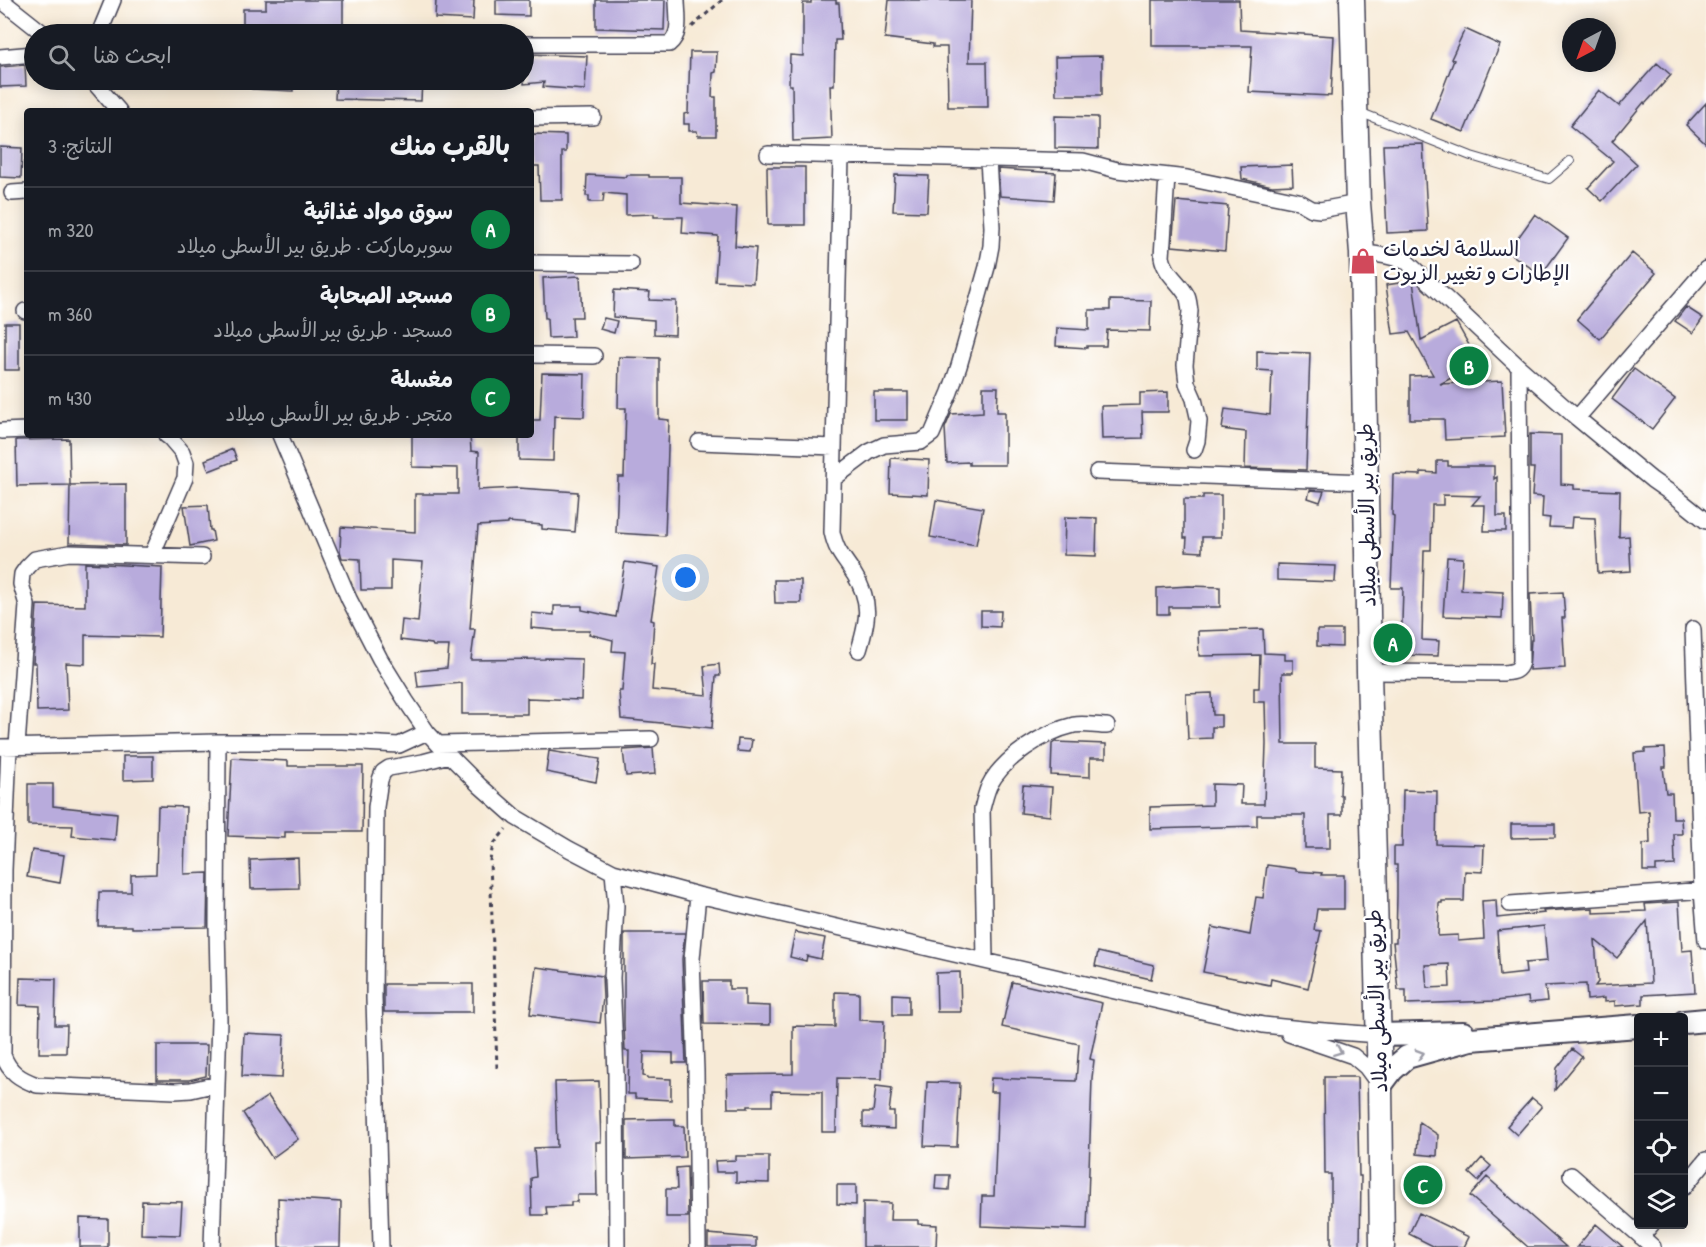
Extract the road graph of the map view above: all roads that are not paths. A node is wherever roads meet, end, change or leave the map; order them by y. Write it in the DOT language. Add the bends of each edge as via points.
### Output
graph roads {
  1 [pos="1,0"];
  2 [pos="113,0"];
  3 [pos="677,0"];
  4 [pos="1352,0"];
  5 [pos="31,24"];
  6 [pos="103,24"];
  7 [pos="534,44"];
  8 [pos="24,55"];
  9 [pos="0,57"];
  10 [pos="101,90"];
  11 [pos="116,108"];
  12 [pos="1355,110"];
  13 [pos="593,117"];
  14 [pos="534,118"];
  15 [pos="768,154"];
  16 [pos="841,156"];
  17 [pos="988,159"];
  18 [pos="1570,161"];
  19 [pos="1167,176"];
  20 [pos="1358,203"];
  21 [pos="1362,253"];
  22 [pos="534,263"];
  23 [pos="630,264"];
  24 [pos="1706,269"];
  25 [pos="534,354"];
  26 [pos="594,356"];
  27 [pos="1519,367"];
  28 [pos="1577,418"];
  29 [pos="24,430"];
  30 [pos="2,431"];
  31 [pos="171,438"];
  32 [pos="281,438"];
  33 [pos="699,442"];
  34 [pos="834,447"];
  35 [pos="1194,450"];
  36 [pos="1097,472"];
  37 [pos="833,478"];
  38 [pos="1367,482"];
  39 [pos="1706,521"];
  40 [pos="152,555"];
  41 [pos="202,557"];
  42 [pos="1693,630"];
  43 [pos="859,650"];
  44 [pos="1369,672"];
  45 [pos="1107,726"];
  46 [pos="427,732"];
  47 [pos="651,739"];
  48 [pos="219,742"];
  49 [pos="438,744"];
  50 [pos="9,747"];
  51 [pos="449,755"];
  52 [pos="1703,771"];
  53 [pos="613,872"];
  54 [pos="1704,890"];
  55 [pos="698,895"];
  56 [pos="1510,904"];
  57 [pos="1706,941"];
  58 [pos="985,960"];
  59 [pos="1706,1020"];
  60 [pos="1688,1022"];
  61 [pos="1263,1025"];
  62 [pos="1634,1026"];
  63 [pos="1378,1035"];
  64 [pos="1472,1039"];
  65 [pos="217,1084"];
  66 [pos="1380,1086"];
  67 [pos="1706,1160"];
  68 [pos="1571,1175"];
  69 [pos="1688,1181"];
  70 [pos="1647,1242"];
  71 [pos="212,1247"];
  72 [pos="381,1247"];
  73 [pos="617,1247"];
  74 [pos="698,1247"];
  75 [pos="1382,1247"];
  1 -- 5 [label="street"];
  2 -- 6 [label="street"];
  3 -- 7 [label="street" via="676,39 669,44"];
  4 -- 12 [label="main road, طريق بير الأسطى ميلاد"];
  8 -- 9 [label="street"];
  10 -- 11 [label="street"];
  12 -- 18 [label="lane" via="1471,156 1549,179"];
  12 -- 20 [label="main road, طريق بير الأسطى ميلاد"];
  13 -- 14 [label="street"];
  15 -- 16 [label="street"];
  16 -- 17 [label="street"];
  16 -- 34 [label="street"];
  17 -- 19 [label="street" via="1083,161"];
  17 -- 37 [label="street" via="992,227 987,267 959,366 932,434 921,442 884,445 868,452"];
  19 -- 20 [label="street" via="1298,201 1312,209"];
  19 -- 35 [label="street" via="1162,257 1168,273 1186,295 1190,311 1186,375 1199,421"];
  20 -- 21 [label="main road, طريق بير الأسطى ميلاد"];
  21 -- 27 [label="street" via="1407,262"];
  21 -- 38 [label="main road, طريق بير الأسطى ميلاد"];
  22 -- 23 [label="street"];
  24 -- 28 [label="street"];
  25 -- 26 [label="street"];
  27 -- 28 [label="street"];
  27 -- 44 [label="street" via="1519,668 1503,673"];
  28 -- 39 [label="street"];
  29 -- 30 [label="street"];
  31 -- 40 [label="street" via="186,463 185,478"];
  32 -- 46 [label="street" via="349,599 380,659"];
  33 -- 34 [label="street"];
  34 -- 37 [label="street"];
  36 -- 38 [label="street"];
  37 -- 43 [label="street" via="835,547 867,600 866,626"];
  38 -- 44 [label="main road, طريق بير الأسطى ميلاد"];
  40 -- 41 [label="street"];
  40 -- 50 [label="street" via="69,553 35,559 27,567 21,584 27,605"];
  42 -- 52 [label="street"];
  44 -- 63 [label="main road, طريق بير الأسطى ميلاد"];
  45 -- 58 [label="street" via="1076,725 1039,738 1011,759 989,788 982,809"];
  46 -- 48 [label="street" via="399,745"];
  46 -- 49 [label="street"];
  47 -- 49 [label="street"];
  48 -- 50 [label="street"];
  48 -- 65 [label="street"];
  49 -- 51 [label="street"];
  50 -- 65 [label="street" via="4,870 3,1055 7,1067 37,1085 175,1091"];
  51 -- 53 [label="street" via="515,817"];
  51 -- 72 [label="street" via="389,768 383,772 377,798 374,998"];
  52 -- 54 [label="street"];
  53 -- 55 [label="street"];
  53 -- 73 [label="street"];
  54 -- 56 [label="street"];
  54 -- 57 [label="street"];
  55 -- 58 [label="street"];
  55 -- 74 [label="street" via="692,959"];
  58 -- 61 [label="street"];
  59 -- 60 [label="main road"];
  61 -- 63 [label="street"];
  61 -- 66 [label="street, one-way" via="1353,1056"];
  62 -- 64 [label="main road"];
  63 -- 64 [label="main road" via="1463,1033"];
  63 -- 66 [label="main road, طريق بير الأسطى ميلاد"];
  66 -- 64 [label="main road, one-way" via="1407,1057"];
  65 -- 71 [label="street"];
  66 -- 75 [label="main road, طريق بير الأسطى ميلاد"];
  67 -- 69 [label="street"];
  68 -- 70 [label="street"];
}
